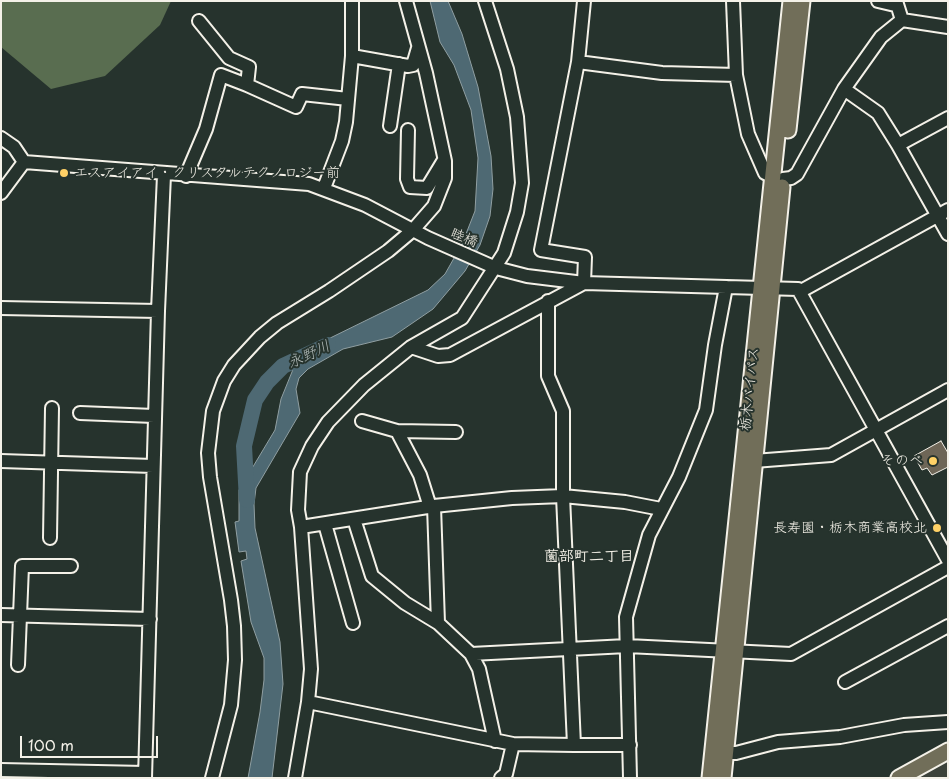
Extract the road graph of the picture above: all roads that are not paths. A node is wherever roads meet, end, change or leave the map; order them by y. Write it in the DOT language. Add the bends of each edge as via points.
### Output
graph roads {
  1 [pos="352,1"];
  2 [pos="406,1"];
  3 [pos="485,1"];
  4 [pos="584,1"];
  5 [pos="733,1"];
  6 [pos="791,1"];
  7 [pos="802,1"];
  8 [pos="878,1"];
  9 [pos="895,3"];
  10 [pos="902,20"];
  11 [pos="199,21"];
  12 [pos="948,27"];
  13 [pos="418,48"];
  14 [pos="352,56"];
  15 [pos="578,62"];
  16 [pos="399,64"];
  17 [pos="736,75"];
  18 [pos="248,85"];
  19 [pos="844,89"];
  20 [pos="348,98"];
  21 [pos="948,118"];
  22 [pos="390,126"];
  23 [pos="408,130"];
  24 [pos="1,138"];
  25 [pos="898,145"];
  26 [pos="444,159"];
  27 [pos="24,162"];
  28 [pos="164,175"];
  29 [pos="186,176"];
  30 [pos="778,178"];
  31 [pos="324,188"];
  32 [pos="1,193"];
  33 [pos="943,213"];
  34 [pos="413,230"];
  35 [pos="948,234"];
  36 [pos="493,267"];
  37 [pos="584,283"];
  38 [pos="726,287"];
  39 [pos="766,288"];
  40 [pos="801,291"];
  41 [pos="548,301"];
  42 [pos="1,308"];
  43 [pos="158,311"];
  44 [pos="411,347"];
  45 [pos="948,390"];
  46 [pos="52,408"];
  47 [pos="80,412"];
  48 [pos="154,416"];
  49 [pos="362,421"];
  50 [pos="876,429"];
  51 [pos="397,431"];
  52 [pos="456,432"];
  53 [pos="1,461"];
  54 [pos="754,461"];
  55 [pos="51,463"];
  56 [pos="153,466"];
  57 [pos="563,496"];
  58 [pos="432,506"];
  59 [pos="661,509"];
  60 [pos="354,520"];
  61 [pos="325,524"];
  62 [pos="301,527"];
  63 [pos="50,538"];
  64 [pos="948,560"];
  65 [pos="71,566"];
  66 [pos="948,567"];
  67 [pos="1,615"];
  68 [pos="20,615"];
  69 [pos="150,619"];
  70 [pos="353,623"];
  71 [pos="438,623"];
  72 [pos="948,626"];
  73 [pos="627,646"];
  74 [pos="571,648"];
  75 [pos="728,652"];
  76 [pos="471,654"];
  77 [pos="18,665"];
  78 [pos="845,682"];
  79 [pos="308,702"];
  80 [pos="948,722"];
  81 [pos="495,741"];
  82 [pos="512,744"];
  83 [pos="574,745"];
  84 [pos="630,745"];
  85 [pos="948,752"];
  86 [pos="719,753"];
  87 [pos="1,770"];
  88 [pos="145,775"];
  89 [pos="212,778"];
  90 [pos="295,778"];
  91 [pos="501,778"];
  92 [pos="630,778"];
  93 [pos="710,778"];
  94 [pos="723,778"];
  95 [pos="899,778"];
  1 -- 14 [label="street"];
  2 -- 13 [label="street"];
  3 -- 36 [label="street" via="507,69 522,153 522,183 517,212 504,253"];
  4 -- 15 [label="street"];
  5 -- 17 [label="street"];
  6 -- 30 [label="main road, 栃木バイパス"];
  7 -- 30 [label="main road, 栃木バイパス"];
  8 -- 9 [label="street"];
  9 -- 10 [label="street"];
  10 -- 12 [label="street"];
  10 -- 19 [label="street" via="881,37"];
  11 -- 18 [label="street" via="228,58 249,66"];
  13 -- 16 [label="street" via="413,65"];
  13 -- 26 [label="street"];
  14 -- 16 [label="street"];
  14 -- 20 [label="street"];
  15 -- 17 [label="street" via="662,73"];
  15 -- 37 [label="street" via="541,250 585,257"];
  16 -- 22 [label="street"];
  17 -- 30 [label="street" via="748,134 765,173"];
  18 -- 20 [label="street" via="296,107 302,94"];
  18 -- 29 [label="street" via="221,75 206,129"];
  19 -- 25 [label="street" via="878,113"];
  19 -- 30 [label="street" via="796,174 791,178"];
  20 -- 31 [label="street" via="342,141"];
  21 -- 25 [label="street"];
  23 -- 26 [label="street" via="407,178 410,187 427,188"];
  24 -- 27 [label="street" via="14,147"];
  25 -- 33 [label="street"];
  26 -- 34 [label="street" via="445,178 434,206"];
  27 -- 28 [label="street, 睦橋"];
  27 -- 32 [label="street"];
  28 -- 29 [label="street, 睦橋"];
  28 -- 43 [label="street"];
  29 -- 31 [label="street, 睦橋" via="268,180"];
  30 -- 39 [label="main road, 栃木バイパス"];
  31 -- 34 [label="street, 睦橋" via="366,204"];
  33 -- 35 [label="street"];
  33 -- 40 [label="street"];
  34 -- 36 [label="street, 睦橋"];
  34 -- 89 [label="street" via="388,251 260,337 234,365 218,396 208,453 234,626 235,660 231,705"];
  36 -- 37 [label="street, 睦橋" via="527,276"];
  36 -- 44 [label="street" via="462,318"];
  37 -- 38 [label="street, 睦橋"];
  37 -- 41 [label="street"];
  38 -- 39 [label="street, 睦橋"];
  38 -- 59 [label="street" via="714,345 706,410 679,477"];
  39 -- 40 [label="street, 睦橋"];
  39 -- 54 [label="main road, 栃木バイパス"];
  39 -- 75 [label="main road, 栃木バイパス"];
  40 -- 50 [label="street"];
  41 -- 44 [label="street" via="450,355 438,356"];
  41 -- 57 [label="street" via="548,376 564,411"];
  42 -- 43 [label="street"];
  43 -- 48 [label="street"];
  44 -- 62 [label="street" via="350,399 328,422 312,446 298,482"];
  45 -- 50 [label="street"];
  46 -- 55 [label="street"];
  47 -- 48 [label="street"];
  48 -- 56 [label="street"];
  49 -- 51 [label="street"];
  50 -- 54 [label="street" via="827,456"];
  50 -- 64 [label="street"];
  51 -- 52 [label="street"];
  51 -- 58 [label="street"];
  53 -- 55 [label="street"];
  54 -- 75 [label="main road, 栃木バイパス"];
  55 -- 56 [label="street"];
  55 -- 63 [label="street"];
  56 -- 69 [label="street"];
  57 -- 58 [label="street"];
  57 -- 59 [label="street"];
  57 -- 74 [label="street"];
  58 -- 60 [label="street"];
  58 -- 71 [label="street"];
  59 -- 73 [label="street" via="644,551 626,617"];
  60 -- 61 [label="street"];
  60 -- 71 [label="street" via="372,576 405,603"];
  61 -- 62 [label="street"];
  61 -- 70 [label="street"];
  62 -- 79 [label="street" via="310,660"];
  65 -- 68 [label="street" via="22,566"];
  66 -- 75 [label="street" via="791,654"];
  67 -- 68 [label="street"];
  68 -- 69 [label="street"];
  68 -- 77 [label="street"];
  69 -- 88 [label="street"];
  71 -- 76 [label="street"];
  72 -- 78 [label="street"];
  73 -- 74 [label="street"];
  73 -- 75 [label="street"];
  73 -- 84 [label="street"];
  74 -- 76 [label="street"];
  74 -- 83 [label="street"];
  75 -- 86 [label="main road, 栃木バイパス"];
  76 -- 81 [label="street" via="479,669"];
  79 -- 81 [label="street"];
  79 -- 90 [label="street"];
  80 -- 86 [label="street" via="778,742"];
  81 -- 82 [label="street"];
  82 -- 83 [label="street"];
  82 -- 91 [label="street" via="506,774"];
  83 -- 84 [label="street"];
  84 -- 92 [label="street"];
  85 -- 95 [label="main road"];
  86 -- 93 [label="main road, 栃木バイパス"];
  86 -- 94 [label="main road, 栃木バイパス"];
  87 -- 88 [label="street"];
}
